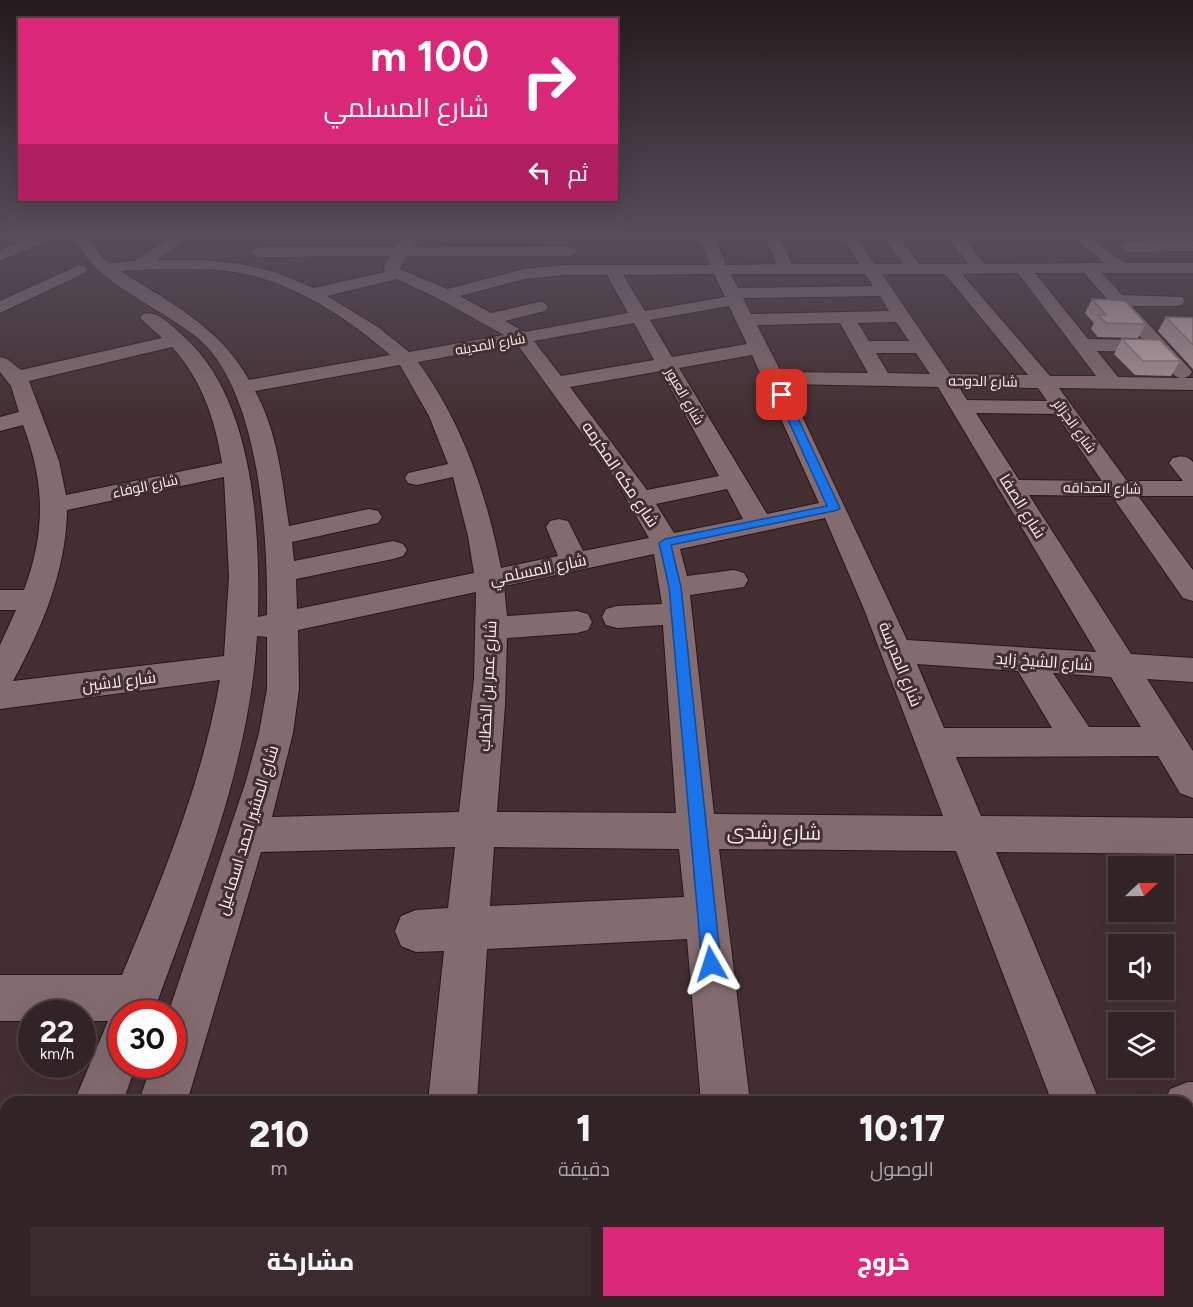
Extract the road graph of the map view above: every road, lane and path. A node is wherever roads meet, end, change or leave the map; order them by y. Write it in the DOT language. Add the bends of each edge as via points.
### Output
graph roads {
  1 [pos="31,295"];
  2 [pos="124,295"];
  3 [pos="138,295"];
  4 [pos="314,295"];
  5 [pos="445,295"];
  6 [pos="626,295"];
  7 [pos="688,295"];
  8 [pos="733,295"];
  9 [pos="776,295"];
  10 [pos="888,295"];
  11 [pos="971,295"];
  12 [pos="1043,295"];
  13 [pos="1112,295"];
  14 [pos="1116,300"];
  15 [pos="1176,301"];
  16 [pos="539,307"];
  17 [pos="0,308"];
  18 [pos="903,316"];
  19 [pos="639,317"];
  20 [pos="846,318"];
  21 [pos="490,319"];
  22 [pos="522,338"];
  23 [pos="177,340"];
  24 [pos="1082,345"];
  25 [pos="922,346"];
  26 [pos="863,347"];
  27 [pos="759,348"];
  28 [pos="1162,349"];
  29 [pos="1193,352"];
  30 [pos="405,358"];
  31 [pos="667,364"];
  32 [pos="9,370"];
  33 [pos="774,378"];
  34 [pos="881,379"];
  35 [pos="944,380"];
  36 [pos="1044,382"];
  37 [pos="557,383"];
  38 [pos="1112,383"];
  39 [pos="1193,384"];
  40 [pos="245,387"];
  41 [pos="961,406"];
  42 [pos="1063,408"];
  43 [pos="31,416"];
  44 [pos="0,424"];
  45 [pos="236,467"];
  46 [pos="461,468"];
  47 [pos="417,478"];
  48 [pos="734,480"];
  49 [pos="1011,487"];
  50 [pos="1120,488"];
  51 [pos="1193,489"];
  52 [pos="641,499"];
  53 [pos="54,505"];
  54 [pos="834,508"];
  55 [pos="369,517"];
  56 [pos="759,523"];
  57 [pos="559,527"];
  58 [pos="278,537"];
  59 [pos="665,543"];
  60 [pos="393,550"];
  61 [pos="574,561"];
  62 [pos="282,573"];
  63 [pos="488,579"];
  64 [pos="734,580"];
  65 [pos="1193,591"];
  66 [pos="0,600"];
  67 [pos="36,600"];
  68 [pos="676,601"];
  69 [pos="617,617"];
  70 [pos="577,622"];
  71 [pos="283,623"];
  72 [pos="492,628"];
  73 [pos="242,632"];
  74 [pos="895,651"];
  75 [pos="1028,660"];
  76 [pos="239,666"];
  77 [pos="1121,666"];
  78 [pos="1193,670"];
  79 [pos="0,676"];
  80 [pos="0,696"];
  81 [pos="1079,741"];
  82 [pos="1168,741"];
  83 [pos="932,743"];
  84 [pos="1193,782"];
  85 [pos="476,829"];
  86 [pos="697,831"];
  87 [pos="968,834"];
  88 [pos="1193,836"];
  89 [pos="243,848"];
  90 [pos="186,862"];
  91 [pos="706,917"];
  92 [pos="467,929"];
  93 [pos="416,931"];
  94 [pos="0,998"];
  95 [pos="135,1000"];
  96 [pos="108,1013"];
  97 [pos="108,1074"];
  98 [pos="100,1096"];
  99 [pos="165,1096"];
  100 [pos="453,1096"];
  101 [pos="725,1096"];
  102 [pos="1074,1096"];
  1 -- 17 [label="street, شارع عمر بن الخطاب"];
  2 -- 23 [label="street, شارع المشير احمد اسماعيل"];
  3 -- 40 [label="street, شارع المشير احمد اسماعيل" via="202,332"];
  4 -- 30 [label="street, شارع عمر بن الخطاب" via="356,320 373,342"];
  5 -- 21 [label="street, شارع مكه المكرمه"];
  6 -- 19 [label="street, شارع العبور"];
  7 -- 19 [label="street, شارع المدينه"];
  8 -- 27 [label="street, شارع المدرسة"];
  9 -- 20 [label="street"];
  10 -- 18 [label="street, شارع الصفا"];
  11 -- 36 [label="street, شارع الجزائر"];
  12 -- 24 [label="street"];
  13 -- 14 [label="street"];
  14 -- 15 [label="street"];
  14 -- 28 [label="street"];
  16 -- 21 [label="street"];
  18 -- 20 [label="street"];
  18 -- 25 [label="street, شارع الصفا"];
  19 -- 22 [label="street, شارع المدينه"];
  19 -- 31 [label="street, شارع العبور"];
  20 -- 26 [label="street"];
  21 -- 22 [label="street, شارع مكه المكرمه"];
  22 -- 30 [label="street, شارع المدينه"];
  22 -- 37 [label="street, شارع مكه المكرمه"];
  23 -- 32 [label="street"];
  23 -- 45 [label="street, شارع المشير احمد اسماعيل" via="193,355 215,393"];
  24 -- 28 [label="street"];
  24 -- 38 [label="street"];
  25 -- 26 [label="street"];
  25 -- 35 [label="street, شارع الصفا"];
  26 -- 34 [label="street"];
  27 -- 31 [label="street"];
  27 -- 33 [label="street, شارع المدرسة"];
  28 -- 29 [label="street"];
  28 -- 39 [label="street"];
  30 -- 40 [label="street, شارع المدينه"];
  30 -- 46 [label="street, شارع عمر بن الخطاب" via="433,403"];
  31 -- 37 [label="street"];
  31 -- 48 [label="street, شارع العبور"];
  32 -- 43 [label="street"];
  33 -- 34 [label="street, شارع الدوحه"];
  33 -- 54 [label="street, شارع المدرسة"];
  34 -- 35 [label="street, شارع الدوحه"];
  35 -- 36 [label="street, شارع الدوحه"];
  35 -- 41 [label="street, شارع الصفا"];
  36 -- 38 [label="street, شارع الدوحه"];
  36 -- 42 [label="street, شارع الجزائر"];
  37 -- 52 [label="street, شارع مكه المكرمه"];
  38 -- 39 [label="street, شارع الدوحه"];
  40 -- 58 [label="street, شارع المشير احمد اسماعيل" via="266,452"];
  41 -- 42 [label="street"];
  41 -- 49 [label="street, شارع الصفا"];
  42 -- 50 [label="street, شارع الجزائر"];
  43 -- 44 [label="street"];
  43 -- 53 [label="street" via="52,479"];
  45 -- 53 [label="street, شارع الوفاء"];
  45 -- 73 [label="street, شارع المشير احمد اسماعيل" via="243,546"];
  46 -- 47 [label="street"];
  46 -- 63 [label="street, شارع عمر بن الخطاب" via="473,504"];
  48 -- 52 [label="street"];
  48 -- 56 [label="street, شارع العبور"];
  49 -- 50 [label="street, شارع الصداقه"];
  49 -- 77 [label="street, شارع الصفا"];
  50 -- 51 [label="street, شارع الصداقه"];
  50 -- 65 [label="street, شارع الجزائر"];
  52 -- 59 [label="street, شارع مكه المكرمه"];
  53 -- 67 [label="street" via="47,561"];
  54 -- 56 [label="street, شارع المسلمي"];
  54 -- 74 [label="street, شارع المدرسة"];
  55 -- 58 [label="street"];
  56 -- 59 [label="street, شارع المسلمي"];
  57 -- 61 [label="street"];
  58 -- 62 [label="street, شارع المشير احمد اسماعيل"];
  59 -- 61 [label="street, شارع المسلمي"];
  59 -- 68 [label="street, شارع مكه المكرمه"];
  60 -- 62 [label="street"];
  61 -- 63 [label="street, شارع المسلمي"];
  62 -- 71 [label="street, شارع المشير احمد اسماعيل"];
  63 -- 71 [label="street, شارع المسلمي"];
  63 -- 72 [label="street, شارع عمر بن الخطاب"];
  64 -- 68 [label="street"];
  66 -- 67 [label="street"];
  67 -- 79 [label="street"];
  68 -- 69 [label="street"];
  68 -- 86 [label="street, شارع مكه المكرمه"];
  70 -- 72 [label="street"];
  71 -- 73 [label="street, شارع المسلمي"];
  71 -- 89 [label="street, شارع المشير احمد اسماعيل" via="283,689 276,733"];
  72 -- 85 [label="street, شارع عمر بن الخطاب"];
  73 -- 76 [label="street, شارع المشير احمد اسماعيل"];
  74 -- 75 [label="street, شارع الشيخ زايد"];
  74 -- 83 [label="street, شارع المدرسة"];
  75 -- 77 [label="street, شارع الشيخ زايد"];
  75 -- 81 [label="street"];
  76 -- 80 [label="street, شارع لاشين"];
  76 -- 90 [label="street, شارع المشير احمد اسماعيل" via="221,753"];
  77 -- 78 [label="street, شارع الشيخ زايد"];
  77 -- 82 [label="street, شارع الصفا"];
  81 -- 82 [label="street"];
  81 -- 83 [label="street"];
  82 -- 84 [label="street, شارع الصفا"];
  83 -- 87 [label="street, شارع المدرسة"];
  85 -- 86 [label="street, شارع رشدى"];
  85 -- 89 [label="street, شارع رشدى"];
  85 -- 92 [label="street, شارع عمر بن الخطاب"];
  86 -- 87 [label="street, شارع رشدى"];
  86 -- 91 [label="street, شارع مكه المكرمه"];
  87 -- 88 [label="street, شارع رشدى"];
  87 -- 102 [label="street, شارع المدرسة"];
  89 -- 90 [label="street, شارع رشدى"];
  89 -- 99 [label="street, شارع المشير احمد اسماعيل"];
  90 -- 95 [label="street, شارع المشير احمد اسماعيل"];
  91 -- 92 [label="street"];
  91 -- 101 [label="street, شارع مكه المكرمه"];
  92 -- 93 [label="street"];
  92 -- 100 [label="street, شارع عمر بن الخطاب"];
  94 -- 96 [label="street"];
  97 -- 98 [label="street, شارع المشير احمد اسماعيل"];
}
